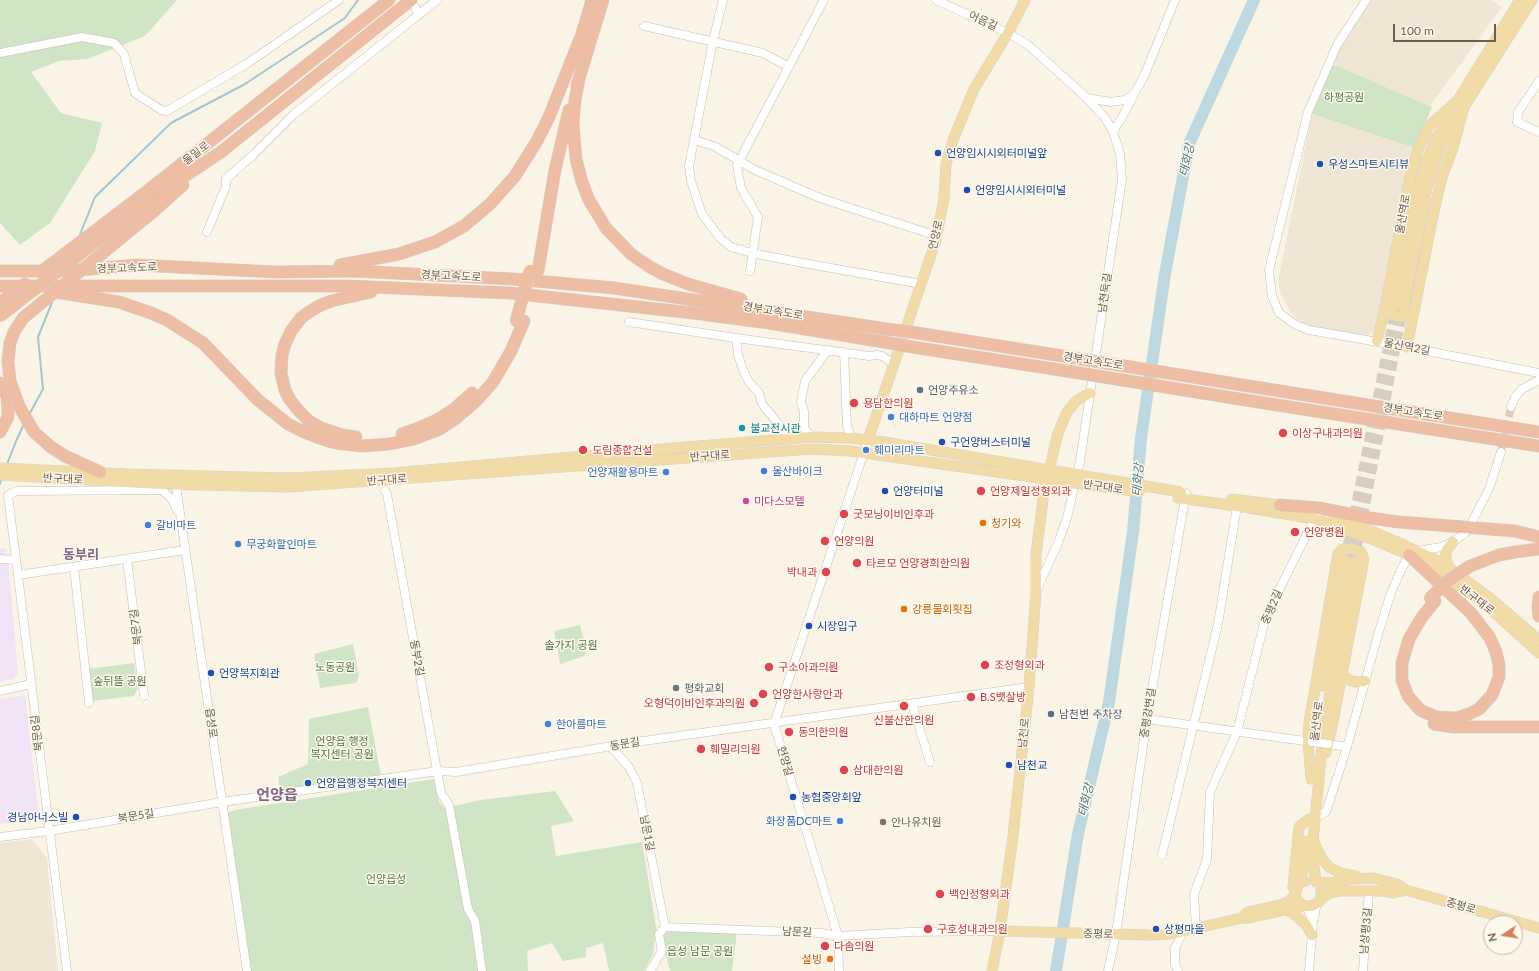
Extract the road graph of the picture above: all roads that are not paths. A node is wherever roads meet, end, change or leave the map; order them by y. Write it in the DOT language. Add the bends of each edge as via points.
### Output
graph roads {
  1 [pos="389,0"];
  2 [pos="437,0"];
  3 [pos="592,0"];
  4 [pos="603,0"];
  5 [pos="723,0"];
  6 [pos="824,0"];
  7 [pos="936,0"];
  8 [pos="1025,0"];
  9 [pos="1175,0"];
  10 [pos="1366,0"];
  11 [pos="1520,0"];
  12 [pos="1532,0"];
  13 [pos="338,1"];
  14 [pos="413,3"];
  15 [pos="420,15"];
  16 [pos="644,26"];
  17 [pos="1008,33"];
  18 [pos="580,39"];
  19 [pos="713,41"];
  20 [pos="0,53"];
  21 [pos="789,67"];
  22 [pos="579,79"];
  23 [pos="1539,81"];
  24 [pos="1133,95"];
  25 [pos="1087,98"];
  26 [pos="1461,104"];
  27 [pos="1113,131"];
  28 [pos="1539,132"];
  29 [pos="694,140"];
  30 [pos="221,152"];
  31 [pos="738,160"];
  32 [pos="149,195"];
  33 [pos="207,232"];
  34 [pos="937,236"];
  35 [pos="752,253"];
  36 [pos="534,271"];
  37 [pos="750,271"];
  38 [pos="2,272"];
  39 [pos="275,272"];
  40 [pos="921,284"];
  41 [pos="1,286"];
  42 [pos="408,288"];
  43 [pos="82,291"];
  44 [pos="0,303"];
  45 [pos="1400,306"];
  46 [pos="1385,308"];
  47 [pos="796,314"];
  48 [pos="1413,314"];
  49 [pos="0,316"];
  50 [pos="520,321"];
  51 [pos="629,322"];
  52 [pos="736,338"];
  53 [pos="1377,341"];
  54 [pos="1407,347"];
  55 [pos="828,350"];
  56 [pos="844,352"];
  57 [pos="894,364"];
  58 [pos="1539,373"];
  59 [pos="1539,380"];
  60 [pos="0,383"];
  61 [pos="1090,393"];
  62 [pos="1511,407"];
  63 [pos="0,432"];
  64 [pos="1539,432"];
  65 [pos="812,437"];
  66 [pos="851,438"];
  67 [pos="797,439"];
  68 [pos="868,440"];
  69 [pos="1539,446"];
  70 [pos="1501,452"];
  71 [pos="864,453"];
  72 [pos="0,468"];
  73 [pos="100,472"];
  74 [pos="18,473"];
  75 [pos="0,475"];
  76 [pos="1048,475"];
  77 [pos="175,480"];
  78 [pos="146,483"];
  79 [pos="162,490"];
  80 [pos="385,491"];
  81 [pos="1182,496"];
  82 [pos="1238,503"];
  83 [pos="1280,505"];
  84 [pos="1317,516"];
  85 [pos="180,518"];
  86 [pos="1472,522"];
  87 [pos="1465,533"];
  88 [pos="1539,536"];
  89 [pos="1453,542"];
  90 [pos="1539,549"];
  91 [pos="185,550"];
  92 [pos="1414,553"];
  93 [pos="1539,555"];
  94 [pos="0,559"];
  95 [pos="127,559"];
  96 [pos="16,560"];
  97 [pos="1350,561"];
  98 [pos="74,567"];
  99 [pos="1449,568"];
  100 [pos="1472,570"];
  101 [pos="18,575"];
  102 [pos="1036,592"];
  103 [pos="1539,597"];
  104 [pos="1433,600"];
  105 [pos="1539,616"];
  106 [pos="1539,640"];
  107 [pos="1539,653"];
  108 [pos="1342,675"];
  109 [pos="1365,681"];
  110 [pos="31,684"];
  111 [pos="1029,687"];
  112 [pos="0,691"];
  113 [pos="144,696"];
  114 [pos="89,703"];
  115 [pos="912,704"];
  116 [pos="1147,719"];
  117 [pos="774,724"];
  118 [pos="1194,726"];
  119 [pos="1539,727"];
  120 [pos="1237,732"];
  121 [pos="1310,742"];
  122 [pos="1328,744"];
  123 [pos="611,747"];
  124 [pos="1347,747"];
  125 [pos="930,762"];
  126 [pos="438,771"];
  127 [pos="1314,780"];
  128 [pos="222,802"];
  129 [pos="1312,818"];
  130 [pos="49,830"];
  131 [pos="0,837"];
  132 [pos="1313,841"];
  133 [pos="1162,856"];
  134 [pos="1362,878"];
  135 [pos="1316,882"];
  136 [pos="1297,890"];
  137 [pos="1406,890"];
  138 [pos="1369,892"];
  139 [pos="1312,903"];
  140 [pos="1284,910"];
  141 [pos="1242,918"];
  142 [pos="665,927"];
  143 [pos="1539,928"];
  144 [pos="1196,929"];
  145 [pos="1000,931"];
  146 [pos="1183,932"];
  147 [pos="1112,934"];
  148 [pos="1312,935"];
  149 [pos="838,936"];
  150 [pos="67,971"];
  151 [pos="247,971"];
  152 [pos="482,971"];
  153 [pos="650,971"];
  154 [pos="839,971"];
  155 [pos="992,971"];
  156 [pos="1108,971"];
  157 [pos="1178,971"];
  158 [pos="1309,971"];
  159 [pos="1363,971"];
  1 -- 32 [label="highway, 울밀로"];
  2 -- 15 [label="street"];
  3 -- 18 [label="highway"];
  4 -- 22 [label="highway"];
  5 -- 19 [label="street"];
  6 -- 21 [label="street"];
  7 -- 17 [label="street, 어음길"];
  8 -- 17 [label="main road, 언양로"];
  9 -- 24 [label="street" via="1145,74"];
  10 -- 53 [label="street, 울산역2길" via="1338,46 1308,112 1270,270 1272,296 1279,313 1296,325 1310,330"];
  11 -- 26 [label="main road, 울산역로"];
  12 -- 26 [label="main road, 울산역로"];
  13 -- 20 [label="street" via="248,63 167,111 160,110 135,93 124,54 114,43 82,37"];
  14 -- 15 [label="street"];
  14 -- 30 [label="highway, 울밀로"];
  15 -- 33 [label="street" via="293,115 226,179 226,186"];
  16 -- 19 [label="street"];
  17 -- 25 [label="street" via="1028,45"];
  17 -- 34 [label="main road, 언양로" via="974,89 954,140 946,164 944,198"];
  18 -- 36 [label="highway" via="554,134"];
  18 -- 39 [label="highway" via="549,117 530,153 507,187 472,220 435,242 399,254 340,266"];
  19 -- 21 [label="street" via="763,53"];
  19 -- 29 [label="street"];
  21 -- 31 [label="street"];
  22 -- 36 [label="highway" via="558,152"];
  22 -- 47 [label="highway" via="573,124 576,159 589,200 615,238 644,263 675,279"];
  23 -- 28 [label="street" via="1518,112 1516,122"];
  24 -- 25 [label="street" via="1125,100 1110,102"];
  24 -- 27 [label="street"];
  25 -- 27 [label="street"];
  26 -- 45 [label="main road, 울산역로" via="1434,165"];
  26 -- 46 [label="main road, 울산역로" via="1429,126 1418,150 1410,177"];
  26 -- 48 [label="main road, 울산역로" via="1453,148 1442,177"];
  27 -- 61 [label="street, 남천둑길" via="1120,154 1122,179"];
  29 -- 31 [label="street" via="714,146"];
  29 -- 35 [label="street" via="689,166 702,214 721,239 731,247"];
  30 -- 32 [label="highway, 울밀로"];
  30 -- 73 [label="highway, bridge" via="154,211 23,318 14,332 8,361 10,381 19,406 34,432 64,456"];
  31 -- 34 [label="street" via="820,198"];
  31 -- 35 [label="street" via="741,188 758,217"];
  32 -- 44 [label="highway, 울밀로"];
  32 -- 49 [label="highway, bridge"];
  34 -- 40 [label="main road, 언양로"];
  35 -- 37 [label="street"];
  35 -- 40 [label="street"];
  36 -- 50 [label="highway, bridge"];
  38 -- 39 [label="highway, 경부고속도로, bridge" via="67,271 137,265"];
  39 -- 47 [label="highway, 경부고속도로" via="354,272 521,280 614,288"];
  40 -- 57 [label="main road, 언양로"];
  41 -- 43 [label="highway, bridge"];
  42 -- 43 [label="highway, 경부고속도로" via="347,286"];
  42 -- 50 [label="highway" via="371,292 332,301 314,309 301,318 294,327 286,339 283,350 282,378 290,400 309,421 335,433 368,438 399,435 431,423 461,404 482,382"];
  42 -- 69 [label="highway, 경부고속도로, bridge" via="510,293 769,323"];
  43 -- 50 [label="highway" via="151,313 203,343 258,400 288,424 325,440 362,446 389,444 422,436 438,430 463,413 485,392 499,372 511,350"];
  46 -- 48 [label="main road" via="1398,317"];
  46 -- 53 [label="main road, 울산역로"];
  47 -- 64 [label="highway, 경부고속도로, bridge"];
  48 -- 54 [label="main road, 울산역로"];
  51 -- 52 [label="street"];
  52 -- 55 [label="street"];
  52 -- 67 [label="street" via="744,372 749,382 760,393 762,404 781,429"];
  53 -- 54 [label="street, 울산역2길"];
  54 -- 58 [label="street, 울산역2길"];
  55 -- 56 [label="street"];
  55 -- 65 [label="street" via="805,381 801,402 804,428"];
  56 -- 57 [label="street" via="882,356"];
  56 -- 66 [label="street" via="847,426"];
  57 -- 68 [label="main road, 언양로"];
  59 -- 62 [label="street" via="1522,389"];
  60 -- 63 [label="highway" via="8,402 8,417"];
  61 -- 76 [label="main road, 남천로" via="1076,401 1067,412 1058,433"];
  61 -- 102 [label="street, 남천둑길" via="1080,461 1067,518"];
  65 -- 66 [label="main road, 반구대로"];
  65 -- 67 [label="main road, 반구대로"];
  66 -- 68 [label="main road, 반구대로"];
  67 -- 77 [label="main road, 반구대로" via="394,473"];
  68 -- 71 [label="street"];
  68 -- 76 [label="main road, 반구대로"];
  70 -- 86 [label="street" via="1489,489"];
  71 -- 76 [label="main road, 반구대로"];
  71 -- 77 [label="main road, 반구대로" via="812,449 294,486 242,487"];
  71 -- 117 [label="street"];
  72 -- 74 [label="main road, 반구대로"];
  73 -- 74 [label="main road, 반구대로"];
  73 -- 77 [label="main road, 반구대로"];
  74 -- 75 [label="main road, 반구대로"];
  74 -- 78 [label="main road, 반구대로"];
  76 -- 81 [label="main road, 반구대로, bridge"];
  76 -- 102 [label="main road, 남천로" via="1036,554"];
  77 -- 78 [label="main road, 반구대로"];
  77 -- 85 [label="street, 읍성로"];
  78 -- 79 [label="street"];
  79 -- 85 [label="street" via="171,498"];
  79 -- 96 [label="street, 북문8길" via="17,491 8,495"];
  80 -- 126 [label="street, 동부2길"];
  81 -- 82 [label="main road, 반구대로"];
  81 -- 116 [label="street, 중평강변길"];
  82 -- 83 [label="main road, 반구대로"];
  82 -- 84 [label="main road, 반구대로"];
  82 -- 118 [label="street" via="1218,624"];
  83 -- 84 [label="main road, 반구대로"];
  83 -- 88 [label="highway" via="1319,508 1399,522 1515,531"];
  84 -- 92 [label="main road, 반구대로"];
  84 -- 120 [label="street, 중평2길" via="1266,616"];
  85 -- 91 [label="street, 읍성로"];
  87 -- 89 [label="street"];
  89 -- 92 [label="street"];
  89 -- 99 [label="main road" via="1446,552"];
  90 -- 100 [label="highway" via="1503,554"];
  91 -- 95 [label="street"];
  91 -- 128 [label="street, 읍성로"];
  92 -- 99 [label="main road, 반구대로"];
  92 -- 104 [label="highway" via="1471,613 1490,638 1496,652 1499,677 1492,696 1479,709 1457,718 1436,717 1420,710 1408,696 1402,680 1402,663 1409,639"];
  92 -- 107 [label="main road, 반구대로" via="1480,600"];
  92 -- 109 [label="street" via="1391,594"];
  93 -- 100 [label="highway" via="1500,561"];
  94 -- 96 [label="street"];
  95 -- 98 [label="street"];
  95 -- 113 [label="street, 북문7길"];
  96 -- 101 [label="street, 북문8길"];
  97 -- 127 [label="main road, 울산역로" via="1317,716"];
  98 -- 101 [label="street"];
  98 -- 114 [label="street"];
  99 -- 106 [label="main road, 반구대로"];
  100 -- 104 [label="highway"];
  101 -- 110 [label="street, 북문8길"];
  102 -- 111 [label="main road, 남천로"];
  103 -- 105 [label="highway"];
  104 -- 119 [label="highway" via="1411,622 1395,662 1396,685 1409,709 1421,719 1440,726"];
  108 -- 109 [label="main road" via="1356,682"];
  108 -- 121 [label="main road" via="1364,559 1361,552 1354,549 1343,549 1338,553 1309,723"];
  108 -- 122 [label="main road"];
  109 -- 124 [label="street"];
  110 -- 112 [label="street"];
  110 -- 130 [label="street, 북문8길"];
  111 -- 115 [label="street, 동문길"];
  111 -- 145 [label="main road, 남천로"];
  115 -- 117 [label="street, 동문길"];
  115 -- 125 [label="street"];
  116 -- 118 [label="street"];
  116 -- 147 [label="street, 중평강변길"];
  117 -- 123 [label="street, 동문길"];
  117 -- 149 [label="street, 헌양길"];
  118 -- 120 [label="street"];
  118 -- 133 [label="street"];
  120 -- 121 [label="street"];
  120 -- 144 [label="street, 중평2길" via="1210,792 1207,858 1194,894"];
  121 -- 122 [label="street, bridge"];
  121 -- 127 [label="main road"];
  122 -- 124 [label="street"];
  122 -- 127 [label="main road"];
  123 -- 126 [label="street, 동문길" via="456,772"];
  123 -- 142 [label="street, 남문1길" via="629,767 637,783"];
  124 -- 129 [label="street" via="1326,812"];
  126 -- 128 [label="street, 동문길"];
  126 -- 152 [label="street, 동부2길" via="441,793 449,805 468,909 475,921"];
  127 -- 129 [label="main road, 울산역로"];
  128 -- 130 [label="street, 북문5길"];
  128 -- 151 [label="street, 읍성로"];
  129 -- 132 [label="main road, 울산역로"];
  129 -- 136 [label="main road, 울산역로"];
  130 -- 131 [label="street, 북문5길"];
  130 -- 150 [label="street, 북문8길"];
  132 -- 134 [label="main road" via="1321,857 1330,867 1340,873"];
  132 -- 135 [label="main road, 울산역로"];
  134 -- 135 [label="main road" via="1331,883"];
  134 -- 137 [label="main road" via="1397,884"];
  135 -- 136 [label="main road" via="1307,880"];
  135 -- 139 [label="main road" via="1321,889"];
  136 -- 139 [label="main road" via="1297,900"];
  136 -- 141 [label="main road" via="1289,901 1248,912"];
  137 -- 138 [label="main road" via="1394,893"];
  137 -- 143 [label="main road, 중평로"];
  138 -- 139 [label="main road" via="1333,892"];
  138 -- 159 [label="street, 남상평3길"];
  139 -- 140 [label="main road"];
  139 -- 148 [label="street"];
  140 -- 141 [label="main road"];
  140 -- 148 [label="main road" via="1292,912 1306,925"];
  141 -- 144 [label="main road, 중평로"];
  142 -- 149 [label="street, 남문길" via="822,933"];
  142 -- 153 [label="street" via="659,934 662,951"];
  144 -- 146 [label="main road, 중평로"];
  145 -- 147 [label="main road, 중평로"];
  145 -- 149 [label="street, 남문길"];
  145 -- 155 [label="main road, 남천로"];
  146 -- 147 [label="main road, 중평로" via="1150,935"];
  146 -- 157 [label="street" via="1175,948 1175,965"];
  147 -- 156 [label="street, 중평강변길"];
  148 -- 158 [label="street"];
  149 -- 154 [label="street, 헌양길"];
}
